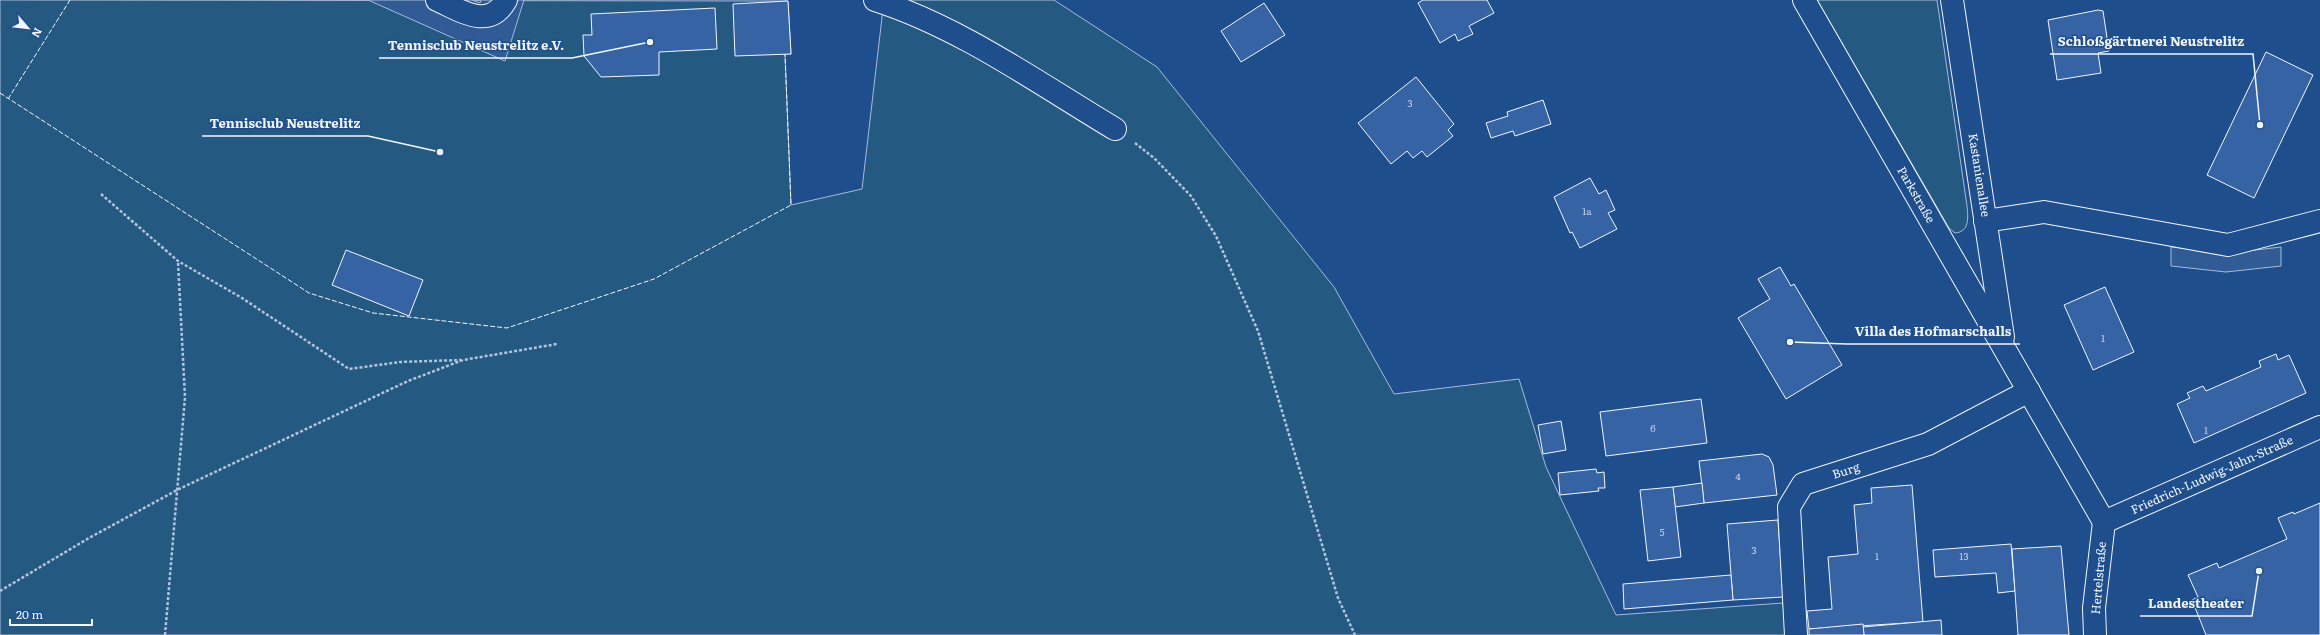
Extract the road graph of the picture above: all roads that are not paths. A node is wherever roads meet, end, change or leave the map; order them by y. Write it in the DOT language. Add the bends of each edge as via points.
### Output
graph roads {
  1 [pos="437,0"];
  2 [pos="506,0"];
  3 [pos="875,0"];
  4 [pos="1804,0"];
  5 [pos="1952,0"];
  6 [pos="1115,128"];
  7 [pos="1986,220"];
  8 [pos="2320,221"];
  9 [pos="2005,350"];
  10 [pos="2029,391"];
  11 [pos="2320,427"];
  12 [pos="2104,522"];
  13 [pos="1796,635"];
  14 [pos="2095,635"];
  1 -- 2 [label="street" via="474,16 486,17 497,12"];
  3 -- 6 [label="street" via="903,9 955,33"];
  4 -- 9 [label="street, Parkstraße"];
  5 -- 7 [label="street, Kastanienallee"];
  7 -- 8 [label="street" via="2044,212 2228,245"];
  7 -- 9 [label="street, Kastanienallee"];
  9 -- 10 [label="street, Parkstraße"];
  10 -- 12 [label="street"];
  10 -- 13 [label="street, Burg" via="1928,444 1803,484 1789,507"];
  11 -- 12 [label="street, Friedrich-Ludwig-Jahn-Straße"];
  12 -- 14 [label="street, Hertelstraße" via="2094,608"];
}
